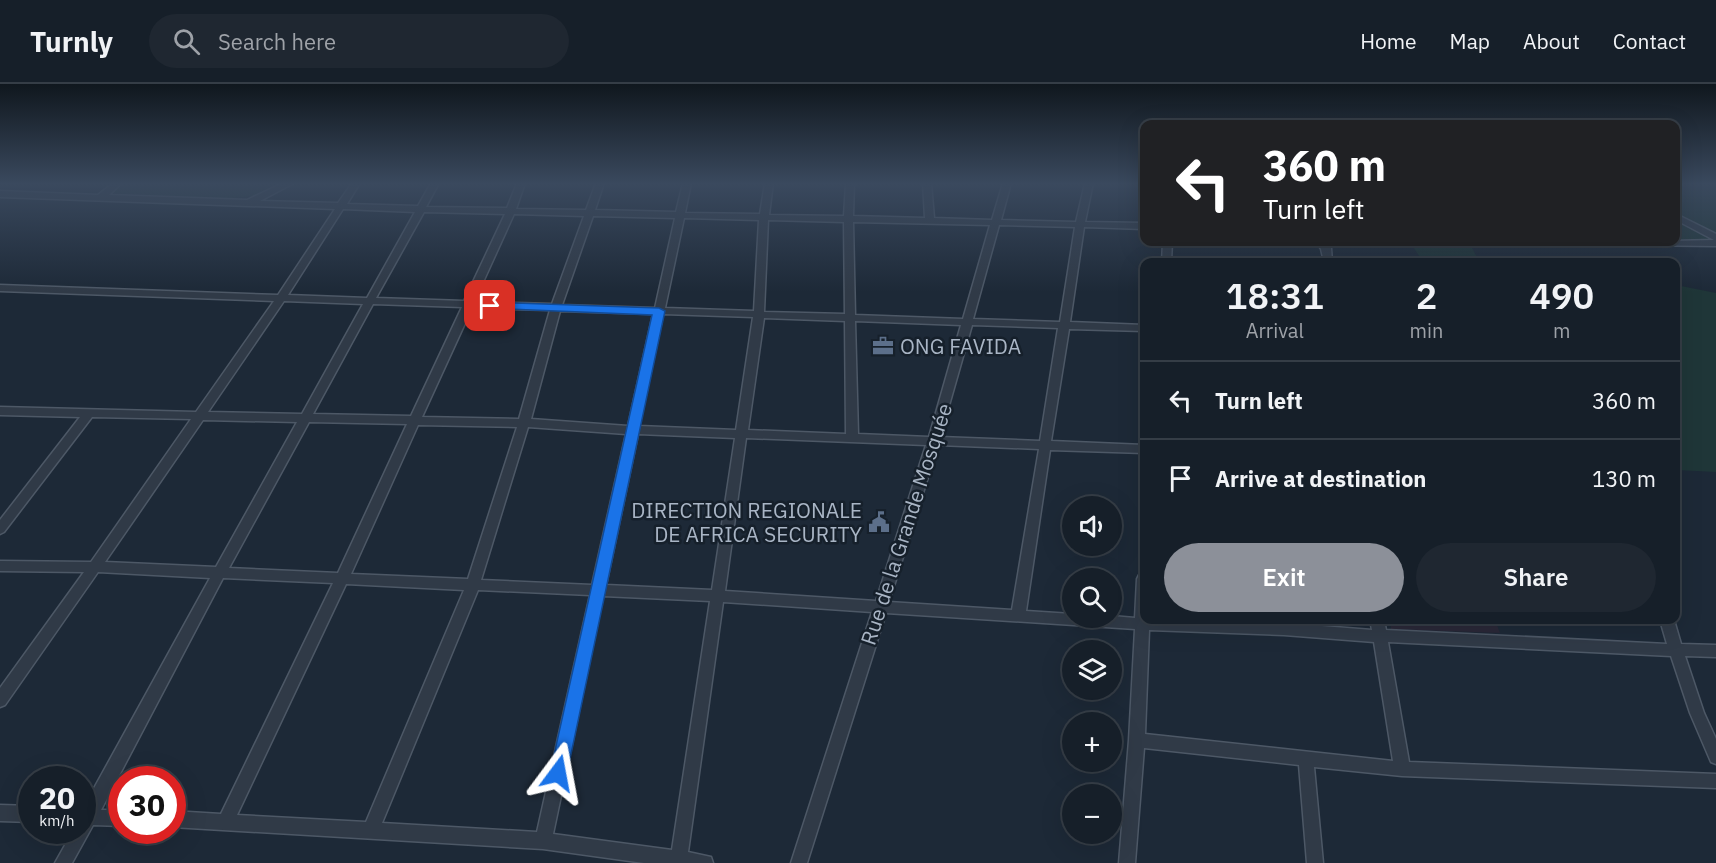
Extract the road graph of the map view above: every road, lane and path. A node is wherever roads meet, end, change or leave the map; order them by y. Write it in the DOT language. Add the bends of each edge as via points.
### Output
graph roads {
  1 [pos="331,219"];
  2 [pos="413,219"];
  3 [pos="507,219"];
  4 [pos="587,219"];
  5 [pos="679,219"];
  6 [pos="764,219"];
  7 [pos="848,219"];
  8 [pos="862,219"];
  9 [pos="997,219"];
  10 [pos="1081,219"];
  11 [pos="1680,219"];
  12 [pos="930,221"];
  13 [pos="996,223"];
  14 [pos="1080,225"];
  15 [pos="1140,226"];
  16 [pos="1716,238"];
  17 [pos="1680,243"];
  18 [pos="1716,243"];
  19 [pos="0,288"];
  20 [pos="280,299"];
  21 [pos="368,302"];
  22 [pos="468,305"];
  23 [pos="556,308"];
  24 [pos="659,311"];
  25 [pos="759,314"];
  26 [pos="851,316"];
  27 [pos="969,320"];
  28 [pos="1065,325"];
  29 [pos="1140,328"];
  30 [pos="0,411"];
  31 [pos="89,413"];
  32 [pos="197,416"];
  33 [pos="304,419"];
  34 [pos="415,421"];
  35 [pos="525,423"];
  36 [pos="633,430"];
  37 [pos="743,435"];
  38 [pos="852,439"];
  39 [pos="933,442"];
  40 [pos="1046,446"];
  41 [pos="1140,449"];
  42 [pos="0,529"];
  43 [pos="0,566"];
  44 [pos="95,567"];
  45 [pos="219,574"];
  46 [pos="341,580"];
  47 [pos="473,585"];
  48 [pos="599,591"];
  49 [pos="719,596"];
  50 [pos="880,607"];
  51 [pos="1018,616"];
  52 [pos="1140,624"];
  53 [pos="1141,624"];
  54 [pos="1284,624"];
  55 [pos="1378,624"];
  56 [pos="1668,624"];
  57 [pos="1379,636"];
  58 [pos="1676,650"];
  59 [pos="1716,651"];
  60 [pos="0,700"];
  61 [pos="1137,740"];
  62 [pos="1716,757"];
  63 [pos="1306,758"];
  64 [pos="1401,769"];
  65 [pos="1716,781"];
  66 [pos="96,802"];
  67 [pos="0,813"];
  68 [pos="18,814"];
  69 [pos="186,820"];
  70 [pos="226,821"];
  71 [pos="371,831"];
  72 [pos="543,841"];
  73 [pos="73,844"];
  74 [pos="678,862"];
  75 [pos="63,863"];
  76 [pos="705,863"];
  77 [pos="799,863"];
  78 [pos="1127,863"];
  79 [pos="1315,863"];
  1 -- 20 [label="street"];
  2 -- 21 [label="street"];
  3 -- 22 [label="street"];
  4 -- 23 [label="street"];
  5 -- 24 [label="street"];
  6 -- 25 [label="street"];
  7 -- 26 [label="street"];
  8 -- 12 [label="street"];
  9 -- 13 [label="street, Rue de la Grande Mosquée"];
  10 -- 14 [label="street"];
  11 -- 16 [label="street"];
  12 -- 13 [label="street"];
  13 -- 14 [label="street"];
  13 -- 27 [label="street, Rue de la Grande Mosquée"];
  14 -- 15 [label="street"];
  14 -- 28 [label="street"];
  17 -- 18 [label="street"];
  19 -- 20 [label="street"];
  20 -- 21 [label="street"];
  20 -- 32 [label="street"];
  21 -- 22 [label="street"];
  21 -- 33 [label="street"];
  22 -- 23 [label="street"];
  22 -- 34 [label="street"];
  23 -- 24 [label="street"];
  23 -- 35 [label="street"];
  24 -- 25 [label="street"];
  24 -- 36 [label="street"];
  25 -- 26 [label="street"];
  25 -- 37 [label="street"];
  26 -- 27 [label="street"];
  26 -- 38 [label="street"];
  27 -- 28 [label="street"];
  27 -- 39 [label="street, Rue de la Grande Mosquée"];
  28 -- 29 [label="street"];
  28 -- 40 [label="street"];
  30 -- 31 [label="street"];
  31 -- 32 [label="street"];
  31 -- 42 [label="street"];
  32 -- 33 [label="street"];
  32 -- 44 [label="street"];
  33 -- 34 [label="street"];
  33 -- 45 [label="street"];
  34 -- 35 [label="street"];
  34 -- 46 [label="street"];
  35 -- 36 [label="street"];
  35 -- 47 [label="street"];
  36 -- 37 [label="street"];
  36 -- 48 [label="street"];
  37 -- 38 [label="street"];
  37 -- 49 [label="street"];
  38 -- 39 [label="street"];
  39 -- 40 [label="street"];
  39 -- 50 [label="street, Rue de la Grande Mosquée"];
  40 -- 41 [label="street"];
  40 -- 51 [label="street"];
  43 -- 44 [label="street"];
  44 -- 45 [label="street"];
  44 -- 60 [label="street"];
  45 -- 46 [label="street"];
  45 -- 66 [label="street"];
  46 -- 47 [label="street"];
  46 -- 70 [label="street"];
  47 -- 48 [label="street"];
  47 -- 71 [label="street"];
  48 -- 49 [label="street"];
  48 -- 72 [label="street"];
  49 -- 50 [label="street"];
  49 -- 74 [label="street"];
  50 -- 51 [label="street"];
  50 -- 77 [label="street, Rue de la Grande Mosquée"];
  51 -- 52 [label="street"];
  53 -- 54 [label="street"];
  53 -- 61 [label="street"];
  54 -- 57 [label="street"];
  55 -- 57 [label="street"];
  56 -- 58 [label="street"];
  57 -- 58 [label="street"];
  57 -- 64 [label="street"];
  58 -- 59 [label="street"];
  58 -- 62 [label="street"];
  61 -- 63 [label="street"];
  61 -- 78 [label="street"];
  63 -- 64 [label="street"];
  63 -- 79 [label="street"];
  64 -- 65 [label="street"];
  67 -- 68 [label="street"];
  69 -- 70 [label="street"];
  70 -- 71 [label="street"];
  71 -- 72 [label="street"];
  72 -- 74 [label="street"];
  73 -- 75 [label="street"];
  74 -- 76 [label="street"];
}
